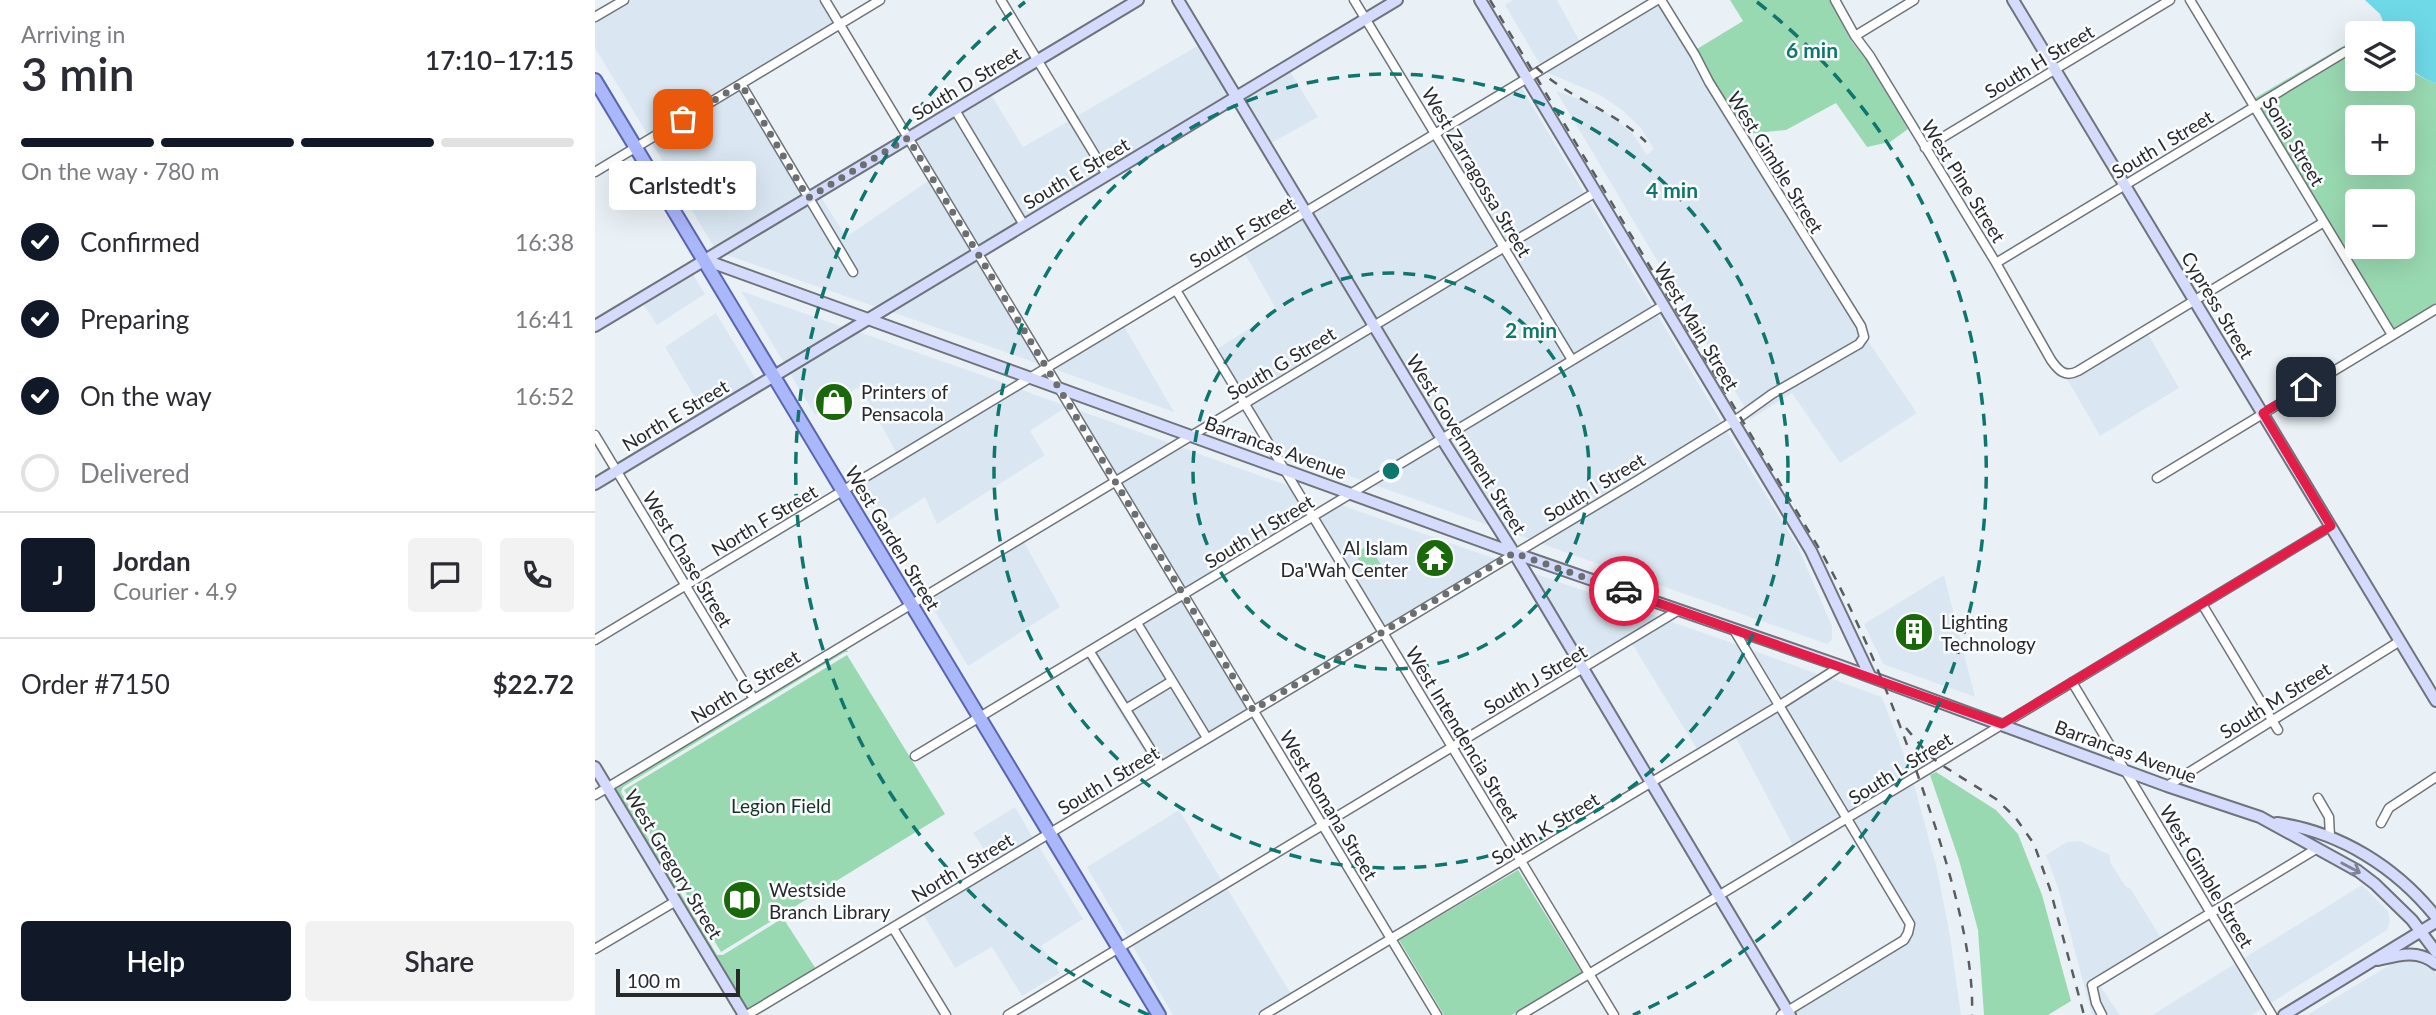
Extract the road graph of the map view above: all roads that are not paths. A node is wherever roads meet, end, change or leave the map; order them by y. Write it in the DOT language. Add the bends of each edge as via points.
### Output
graph roads {
  1 [pos="624,0"];
  2 [pos="825,0"];
  3 [pos="880,0"];
  4 [pos="1001,0"];
  5 [pos="1138,0"];
  6 [pos="1178,0"];
  7 [pos="1354,0"];
  8 [pos="1397,0"];
  9 [pos="1480,0"];
  10 [pos="1659,0"];
  11 [pos="1835,0"];
  12 [pos="1914,0"];
  13 [pos="2013,0"];
  14 [pos="2170,0"];
  15 [pos="2190,0"];
  16 [pos="595,17"];
  17 [pos="1366,19"];
  18 [pos="840,24"];
  19 [pos="1855,36"];
  20 [pos="2345,52"];
  21 [pos="1037,60"];
  22 [pos="2056,70"];
  23 [pos="1527,79"];
  24 [pos="595,80"];
  25 [pos="741,84"];
  26 [pos="1236,97"];
  27 [pos="2255,107"];
  28 [pos="955,110"];
  29 [pos="1435,134"];
  30 [pos="908,138"];
  31 [pos="636,148"];
  32 [pos="1925,148"];
  33 [pos="595,172"];
  34 [pos="1107,175"];
  35 [pos="2125,185"];
  36 [pos="1595,192"];
  37 [pos="808,198"];
  38 [pos="1306,212"];
  39 [pos="2324,222"];
  40 [pos="1024,225"];
  41 [pos="1504,247"];
  42 [pos="977,253"];
  43 [pos="705,260"];
  44 [pos="1996,263"];
  45 [pos="853,272"];
  46 [pos="1176,290"];
  47 [pos="2195,300"];
  48 [pos="1664,305"];
  49 [pos="2436,309"];
  50 [pos="867,320"];
  51 [pos="595,326"];
  52 [pos="1374,326"];
  53 [pos="2392,335"];
  54 [pos="1864,339"];
  55 [pos="1572,360"];
  56 [pos="1047,368"];
  57 [pos="773,377"];
  58 [pos="1030,378"];
  59 [pos="1059,389"];
  60 [pos="1245,404"];
  61 [pos="2263,413"];
  62 [pos="1734,421"];
  63 [pos="595,435"];
  64 [pos="1191,435"];
  65 [pos="1442,439"];
  66 [pos="1284,468"];
  67 [pos="617,470"];
  68 [pos="2157,478"];
  69 [pos="1115,482"];
  70 [pos="595,484"];
  71 [pos="842,491"];
  72 [pos="1353,493"];
  73 [pos="1313,517"];
  74 [pos="2331,526"];
  75 [pos="1514,553"];
  76 [pos="686,585"];
  77 [pos="1184,595"];
  78 [pos="2201,604"];
  79 [pos="911,605"];
  80 [pos="1679,610"];
  81 [pos="1137,623"];
  82 [pos="1734,630"];
  83 [pos="1383,632"];
  84 [pos="595,640"];
  85 [pos="2400,641"];
  86 [pos="1090,652"];
  87 [pos="1840,666"];
  88 [pos="1582,669"];
  89 [pos="1870,676"];
  90 [pos="1172,681"];
  91 [pos="2072,682"];
  92 [pos="754,699"];
  93 [pos="2436,701"];
  94 [pos="1780,705"];
  95 [pos="1126,709"];
  96 [pos="1253,710"];
  97 [pos="979,718"];
  98 [pos="2272,720"];
  99 [pos="2002,724"];
  100 [pos="2278,730"];
  101 [pos="1207,738"];
  102 [pos="1452,747"];
  103 [pos="915,757"];
  104 [pos="1161,766"];
  105 [pos="595,768"];
  106 [pos="2123,769"];
  107 [pos="2436,777"];
  108 [pos="1650,783"];
  109 [pos="2167,786"];
  110 [pos="607,788"];
  111 [pos="595,795"];
  112 [pos="2318,798"];
  113 [pos="1848,818"];
  114 [pos="2271,822"];
  115 [pos="2381,823"];
  116 [pos="1323,825"];
  117 [pos="1050,833"];
  118 [pos="2330,836"];
  119 [pos="2316,849"];
  120 [pos="1521,860"];
  121 [pos="1719,897"];
  122 [pos="676,901"];
  123 [pos="2211,912"];
  124 [pos="2436,919"];
  125 [pos="893,928"];
  126 [pos="2421,931"];
  127 [pos="1391,939"];
  128 [pos="1119,948"];
  129 [pos="595,950"];
  130 [pos="2436,952"];
  131 [pos="2369,963"];
  132 [pos="2436,964"];
  133 [pos="1589,974"];
  134 [pos="1786,1014"];
  135 [pos="745,1015"];
  136 [pos="946,1015"];
  137 [pos="1007,1015"];
  138 [pos="1159,1015"];
  139 [pos="1265,1015"];
  140 [pos="1437,1015"];
  141 [pos="1521,1015"];
  142 [pos="1614,1015"];
  143 [pos="2102,1015"];
  144 [pos="2272,1015"];
  145 [pos="2284,1015"];
  1 -- 16 [label="street"];
  2 -- 18 [label="street, West Romana Street"];
  3 -- 18 [label="street"];
  4 -- 21 [label="street"];
  5 -- 21 [label="street, South D Street"];
  6 -- 26 [label="street, West Government Street"];
  7 -- 17 [label="street, West Zarragossa Street"];
  8 -- 17 [label="street, South E Street"];
  9 -- 23 [label="street, West Main Street"];
  10 -- 23 [label="street, South F Street"];
  10 -- 54 [label="street, West Gimble Street" via="1861,326"];
  11 -- 19 [label="street, West Pine Street"];
  12 -- 19 [label="street"];
  13 -- 22 [label="street, Cypress Street"];
  14 -- 22 [label="street, South H Street"];
  15 -- 27 [label="street, Sonia Street"];
  17 -- 26 [label="street, South E Street"];
  17 -- 29 [label="street, West Zarragossa Street"];
  18 -- 25 [label="street"];
  18 -- 30 [label="street, West Romana Street"];
  19 -- 32 [label="street, West Pine Street"];
  20 -- 27 [label="street, South I Street"];
  21 -- 28 [label="street, South D Street"];
  21 -- 34 [label="street"];
  22 -- 32 [label="street, South H Street"];
  22 -- 35 [label="street, Cypress Street"];
  23 -- 29 [label="street, South F Street"];
  23 -- 36 [label="street, West Main Street"];
  24 -- 31 [label="main road, West Garden Street"];
  25 -- 31 [label="street"];
  25 -- 37 [label="street"];
  26 -- 34 [label="street, South E Street"];
  26 -- 38 [label="street, West Government Street"];
  27 -- 35 [label="street, South I Street"];
  27 -- 39 [label="street, Sonia Street"];
  28 -- 30 [label="street, South D Street"];
  28 -- 40 [label="street"];
  29 -- 38 [label="street, South F Street"];
  29 -- 41 [label="street, West Zarragossa Street"];
  30 -- 37 [label="street, South D Street"];
  30 -- 42 [label="street, West Romana Street"];
  31 -- 33 [label="street"];
  31 -- 43 [label="main road, West Garden Street"];
  32 -- 44 [label="street, West Pine Street"];
  34 -- 40 [label="street, South E Street"];
  35 -- 44 [label="street, South I Street"];
  35 -- 47 [label="street, Cypress Street"];
  36 -- 41 [label="street, South G Street"];
  36 -- 48 [label="street, West Main Street"];
  37 -- 43 [label="street, South D Street"];
  37 -- 45 [label="street"];
  38 -- 46 [label="street, South F Street"];
  38 -- 52 [label="street, West Government Street"];
  39 -- 47 [label="street"];
  39 -- 53 [label="street, Sonia Street"];
  40 -- 42 [label="street, South E Street"];
  41 -- 52 [label="street, South G Street"];
  41 -- 55 [label="street, West Zarragossa Street"];
  42 -- 50 [label="street, South E Street"];
  42 -- 56 [label="street, West Romana Street"];
  43 -- 50 [label="street, Barrancas Avenue"];
  43 -- 51 [label="street, South D Street"];
  43 -- 57 [label="main road, West Garden Street"];
  44 -- 47 [label="street, West Pine Street" via="2051,360 2069,375"];
  46 -- 56 [label="street, South F Street"];
  46 -- 60 [label="street, West Intendencia Street"];
  47 -- 61 [label="street, Cypress Street"];
  48 -- 55 [label="street, South H Street"];
  48 -- 62 [label="street, West Main Street"];
  49 -- 53 [label="street"];
  50 -- 57 [label="street, South E Street"];
  50 -- 58 [label="street, Barrancas Avenue"];
  52 -- 60 [label="street, South G Street"];
  52 -- 65 [label="street, West Government Street"];
  53 -- 61 [label="street"];
  54 -- 62 [label="street, South I Street"];
  55 -- 65 [label="street, South H Street"];
  56 -- 58 [label="street, South F Street"];
  56 -- 59 [label="street, West Romana Street"];
  57 -- 67 [label="street, North E Street"];
  57 -- 71 [label="main road, West Garden Street"];
  58 -- 59 [label="street, Barrancas Avenue"];
  58 -- 71 [label="street, South F Street"];
  59 -- 64 [label="street, Barrancas Avenue"];
  59 -- 69 [label="street, West Romana Street"];
  60 -- 64 [label="street, South G Street"];
  60 -- 66 [label="street, West Intendencia Street"];
  61 -- 68 [label="street"];
  61 -- 74 [label="street, Cypress Street"];
  62 -- 75 [label="street, South I Street"];
  62 -- 89 [label="street, West Main Street" via="1819,564"];
  63 -- 67 [label="street, West Chase Street"];
  64 -- 66 [label="street, Barrancas Avenue"];
  64 -- 69 [label="street, South G Street"];
  65 -- 72 [label="street, South H Street"];
  65 -- 75 [label="street, West Government Street"];
  66 -- 72 [label="street, Barrancas Avenue"];
  66 -- 73 [label="street, West Intendencia Street"];
  67 -- 70 [label="street, North E Street"];
  67 -- 76 [label="street, West Chase Street"];
  69 -- 77 [label="street, West Romana Street"];
  69 -- 79 [label="street, South G Street"];
  71 -- 76 [label="street, North F Street"];
  71 -- 79 [label="main road, West Garden Street"];
  72 -- 73 [label="street, South H Street"];
  72 -- 75 [label="street, Barrancas Avenue"];
  73 -- 77 [label="street, South H Street"];
  73 -- 83 [label="street, West Intendencia Street"];
  74 -- 78 [label="street, South L Street"];
  74 -- 85 [label="street, Cypress Street"];
  75 -- 80 [label="street, Barrancas Avenue"];
  75 -- 83 [label="street, South I Street"];
  75 -- 88 [label="street, West Government Street"];
  76 -- 84 [label="street, North F Street"];
  76 -- 92 [label="street, West Chase Street"];
  77 -- 81 [label="street, South H Street"];
  77 -- 96 [label="street, West Romana Street"];
  78 -- 91 [label="street, South L Street"];
  78 -- 98 [label="street"];
  79 -- 92 [label="street, North G Street"];
  79 -- 97 [label="main road, West Garden Street"];
  80 -- 82 [label="street, Barrancas Avenue"];
  80 -- 88 [label="street, South J Street"];
  81 -- 86 [label="street, South H Street"];
  81 -- 90 [label="street"];
  82 -- 87 [label="street, Barrancas Avenue"];
  82 -- 94 [label="street"];
  83 -- 96 [label="street, South I Street"];
  83 -- 102 [label="street, West Intendencia Street"];
  85 -- 93 [label="street, Cypress Street"];
  85 -- 98 [label="street, South M Street"];
  86 -- 95 [label="street"];
  86 -- 97 [label="street, South H Street"];
  87 -- 89 [label="street, Barrancas Avenue"];
  87 -- 94 [label="street, South K Street"];
  88 -- 102 [label="street, South J Street"];
  88 -- 108 [label="street, West Government Street"];
  89 -- 99 [label="street, Barrancas Avenue"];
  90 -- 95 [label="street"];
  90 -- 101 [label="street"];
  91 -- 99 [label="street, South L Street"];
  91 -- 106 [label="street, West Gimble Street"];
  92 -- 110 [label="street, North G Street"];
  94 -- 108 [label="street, South K Street"];
  94 -- 113 [label="street"];
  95 -- 104 [label="street"];
  96 -- 101 [label="street, South I Street"];
  96 -- 116 [label="street, West Romana Street"];
  97 -- 103 [label="street, South H Street"];
  97 -- 117 [label="main road, West Garden Street"];
  98 -- 100 [label="street"];
  98 -- 109 [label="street, South M Street"];
  99 -- 106 [label="street, Barrancas Avenue"];
  99 -- 113 [label="street, South L Street"];
  101 -- 104 [label="street, South I Street"];
  102 -- 116 [label="street, South J Street"];
  102 -- 120 [label="street, West Intendencia Street"];
  104 -- 117 [label="street, South I Street"];
  105 -- 110 [label="street, West Gregory Street"];
  106 -- 109 [label="street, Barrancas Avenue"];
  106 -- 123 [label="street, West Gimble Street"];
  107 -- 115 [label="street" via="2389,808"];
  108 -- 120 [label="street, South K Street"];
  108 -- 121 [label="street, West Government Street"];
  109 -- 114 [label="street, Barrancas Avenue"];
  110 -- 111 [label="street, North G Street"];
  110 -- 122 [label="street, West Gregory Street"];
  112 -- 118 [label="street" via="2329,817"];
  113 -- 121 [label="street, South L Street"];
  113 -- 134 [label="street" via="1908,920 1908,933 1904,940"];
  114 -- 118 [label="street, Barrancas Avenue"];
  114 -- 119 [label="street, Barrancas Avenue"];
  116 -- 127 [label="street, West Romana Street"];
  116 -- 128 [label="street, South J Street"];
  117 -- 125 [label="street, North I Street"];
  117 -- 128 [label="main road, West Garden Street"];
  118 -- 124 [label="street, Barrancas Avenue" via="2396,876"];
  119 -- 123 [label="street"];
  119 -- 126 [label="street, Barrancas Avenue, one-way" via="2375,884"];
  120 -- 127 [label="street, South K Street"];
  120 -- 133 [label="street, West Intendencia Street"];
  121 -- 133 [label="street, South L Street"];
  121 -- 134 [label="street, West Government Street"];
  122 -- 129 [label="street"];
  122 -- 135 [label="street, West Gregory Street"];
  123 -- 143 [label="street" via="2092,985"];
  123 -- 144 [label="street, West Gimble Street"];
  124 -- 126 [label="street"];
  125 -- 135 [label="street, North I Street"];
  125 -- 136 [label="street"];
  126 -- 130 [label="street, Barrancas Avenue"];
  126 -- 131 [label="street"];
  127 -- 139 [label="street, South K Street"];
  127 -- 140 [label="street, West Romana Street"];
  128 -- 137 [label="street, South J Street"];
  128 -- 138 [label="main road, West Garden Street"];
  131 -- 132 [label="street" via="2415,954"];
  131 -- 145 [label="street"];
  133 -- 141 [label="street, South L Street"];
  133 -- 142 [label="street, West Intendencia Street"];
}
